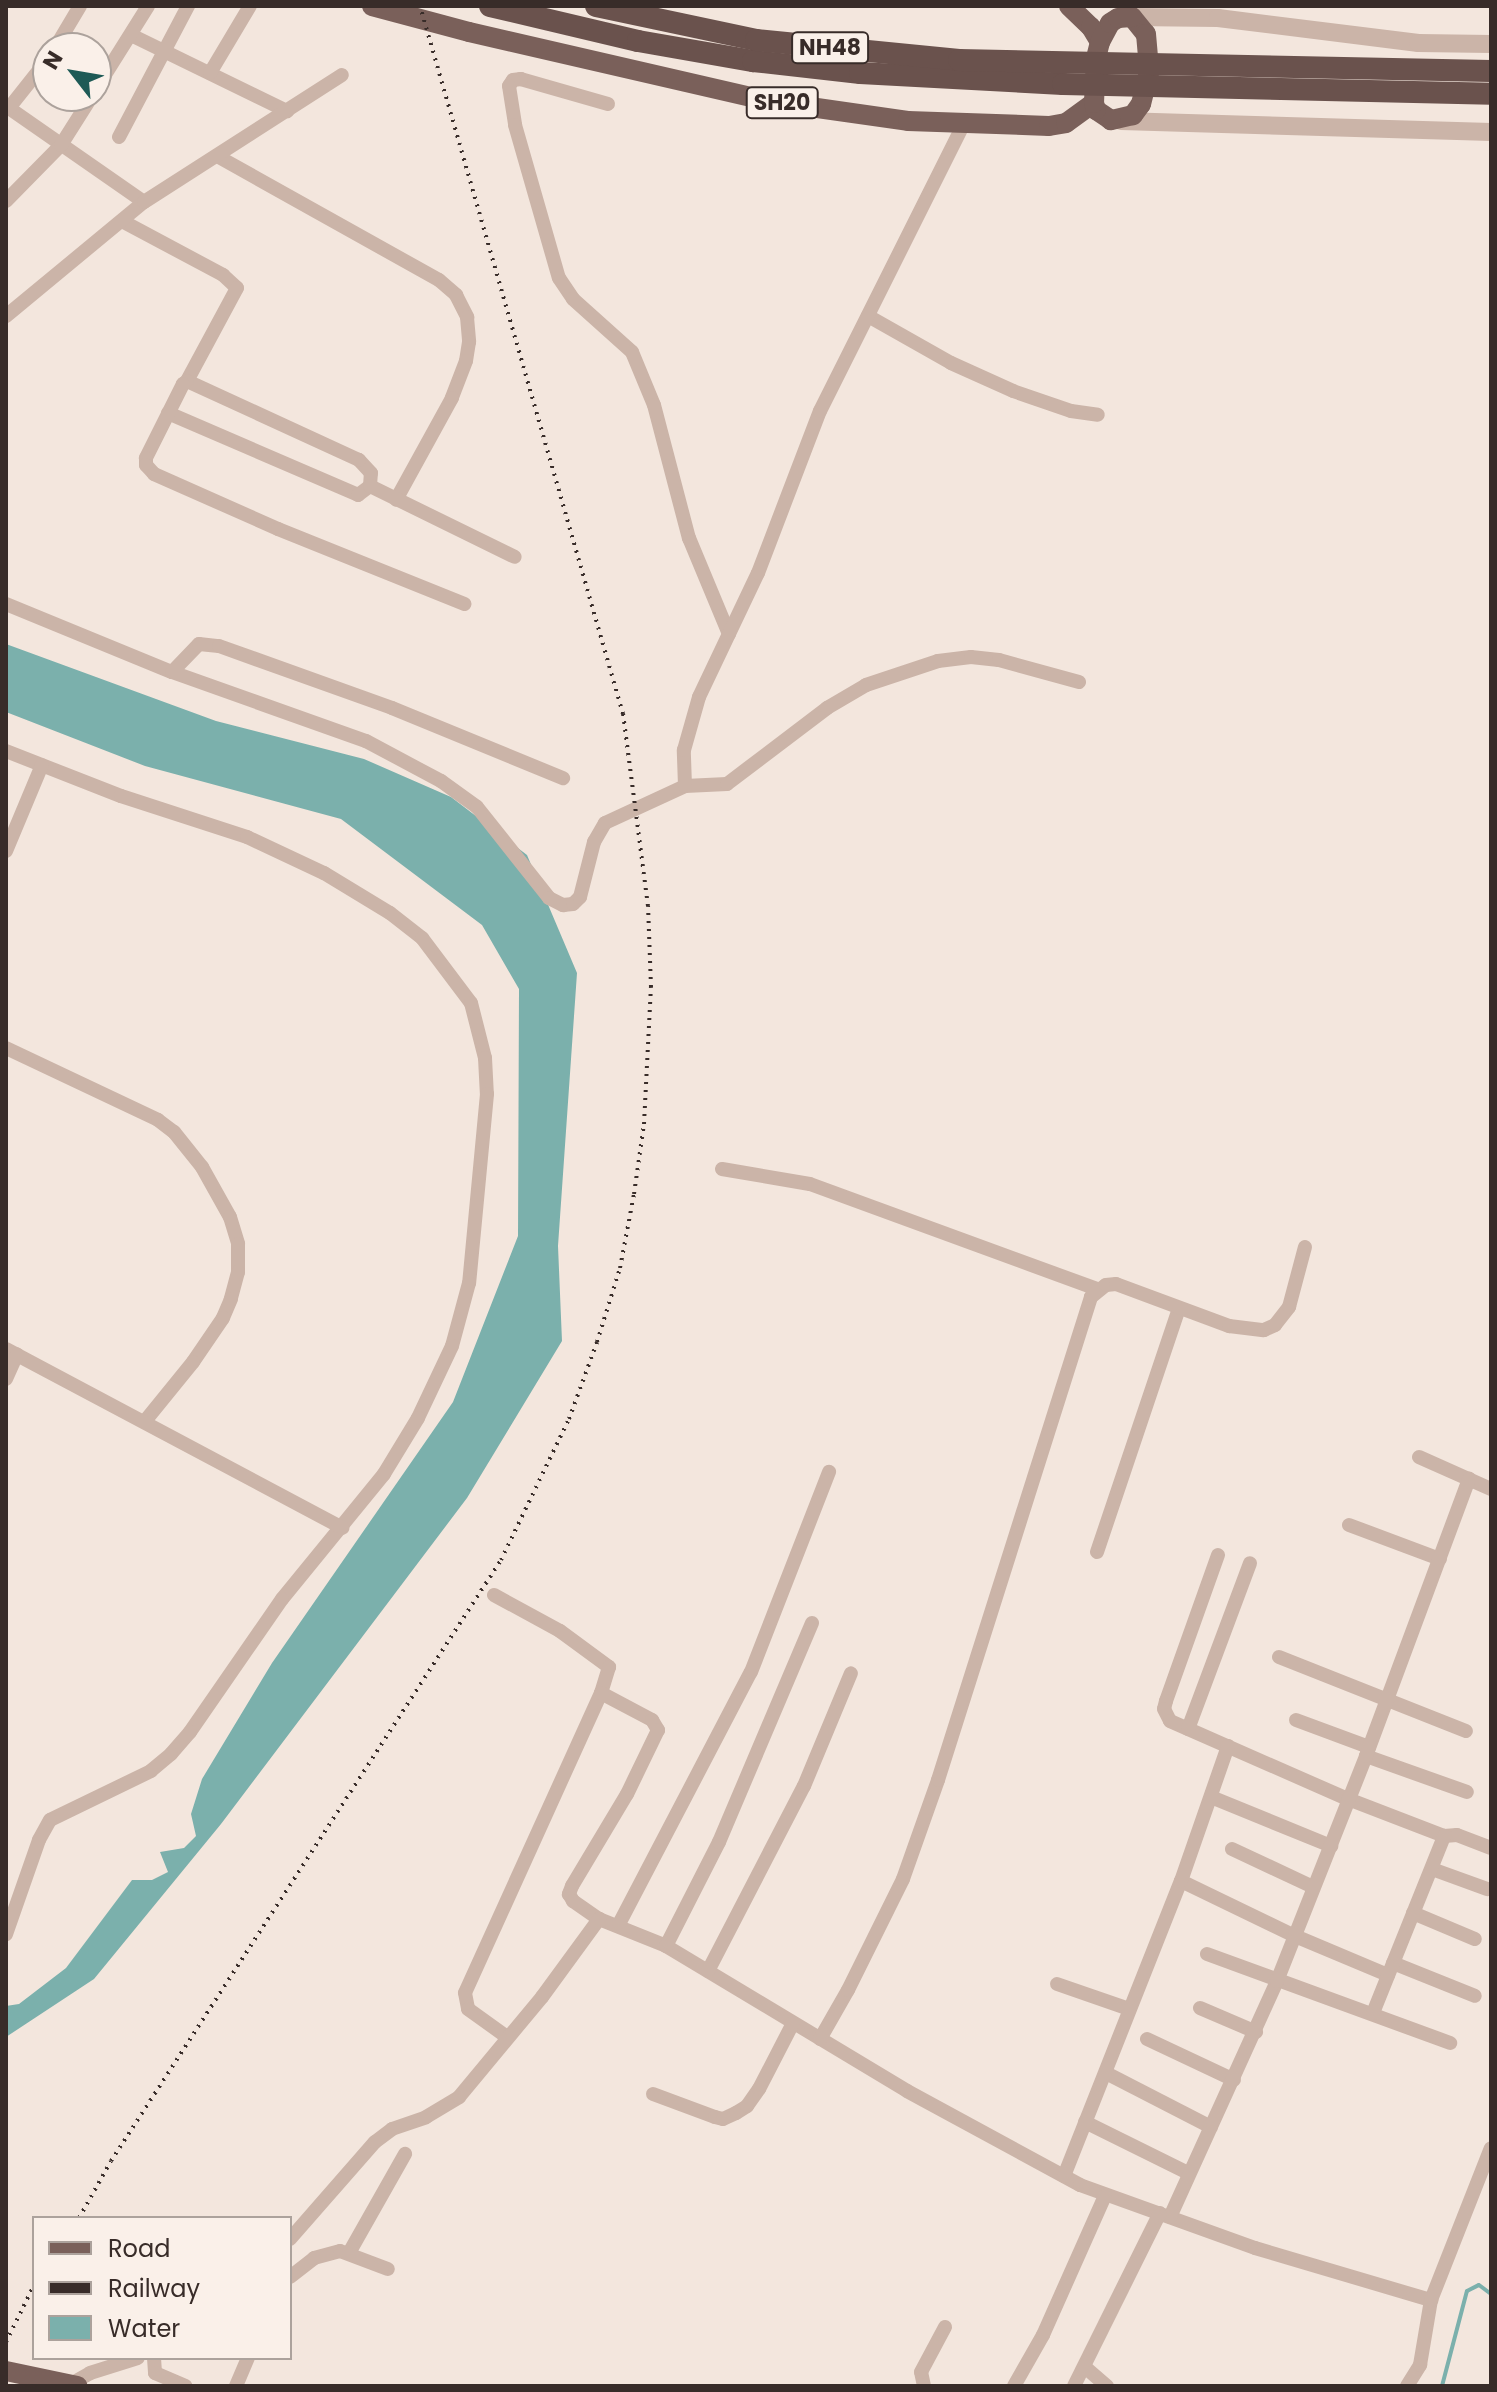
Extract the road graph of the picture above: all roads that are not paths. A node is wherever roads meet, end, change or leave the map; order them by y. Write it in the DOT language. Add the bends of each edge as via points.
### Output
graph roads {
  1 [pos="80,6"];
  2 [pos="148,6"];
  3 [pos="188,6"];
  4 [pos="250,6"];
  5 [pos="490,6"];
  6 [pos="596,6"];
  7 [pos="1069,6"];
  8 [pos="375,7"];
  9 [pos="1130,13"];
  10 [pos="65,32"];
  11 [pos="131,35"];
  12 [pos="1100,42"];
  13 [pos="1491,44"];
  14 [pos="164,51"];
  15 [pos="114,58"];
  16 [pos="112,61"];
  17 [pos="1491,71"];
  18 [pos="210,73"];
  19 [pos="1065,73"];
  20 [pos="342,75"];
  21 [pos="1170,75"];
  22 [pos="32,78"];
  23 [pos="1491,94"];
  24 [pos="1094,103"];
  25 [pos="608,104"];
  26 [pos="8,107"];
  27 [pos="287,111"];
  28 [pos="82,112"];
  29 [pos="1121,121"];
  30 [pos="964,124"];
  31 [pos="1491,132"];
  32 [pos="119,137"];
  33 [pos="61,145"];
  34 [pos="217,156"];
  35 [pos="6,201"];
  36 [pos="144,202"];
  37 [pos="122,221"];
  38 [pos="6,316"];
  39 [pos="868,316"];
  40 [pos="187,381"];
  41 [pos="168,413"];
  42 [pos="1098,415"];
  43 [pos="370,486"];
  44 [pos="396,500"];
  45 [pos="515,557"];
  46 [pos="6,604"];
  47 [pos="465,604"];
  48 [pos="729,634"];
  49 [pos="172,672"];
  50 [pos="1079,682"];
  51 [pos="6,751"];
  52 [pos="42,765"];
  53 [pos="563,778"];
  54 [pos="685,786"];
  55 [pos="6,851"];
  56 [pos="6,1048"];
  57 [pos="722,1169"];
  58 [pos="1305,1247"];
  59 [pos="1097,1289"];
  60 [pos="1179,1309"];
  61 [pos="12,1352"];
  62 [pos="6,1379"];
  63 [pos="145,1421"];
  64 [pos="1419,1457"];
  65 [pos="829,1472"];
  66 [pos="1469,1479"];
  67 [pos="1491,1489"];
  68 [pos="1349,1525"];
  69 [pos="342,1528"];
  70 [pos="1097,1552"];
  71 [pos="1218,1555"];
  72 [pos="1440,1559"];
  73 [pos="1250,1563"];
  74 [pos="494,1595"];
  75 [pos="812,1623"];
  76 [pos="1279,1657"];
  77 [pos="851,1673"];
  78 [pos="601,1693"];
  79 [pos="1386,1701"];
  80 [pos="1296,1720"];
  81 [pos="1188,1729"];
  82 [pos="1466,1731"];
  83 [pos="1228,1746"];
  84 [pos="1368,1751"];
  85 [pos="1467,1792"];
  86 [pos="1211,1797"];
  87 [pos="1348,1799"];
  88 [pos="1444,1836"];
  89 [pos="1331,1846"];
  90 [pos="1491,1848"];
  91 [pos="1232,1849"];
  92 [pos="1432,1869"];
  93 [pos="1181,1881"];
  94 [pos="1313,1887"];
  95 [pos="1487,1889"];
  96 [pos="1413,1913"];
  97 [pos="599,1919"];
  98 [pos="619,1924"];
  99 [pos="6,1934"];
  100 [pos="1295,1936"];
  101 [pos="1475,1939"];
  102 [pos="666,1946"];
  103 [pos="1207,1954"];
  104 [pos="1390,1969"];
  105 [pos="708,1971"];
  106 [pos="1277,1981"];
  107 [pos="1057,1984"];
  108 [pos="1475,1996"];
  109 [pos="1200,2008"];
  110 [pos="1129,2009"];
  111 [pos="1373,2013"];
  112 [pos="793,2023"];
  113 [pos="1256,2032"];
  114 [pos="507,2037"];
  115 [pos="820,2039"];
  116 [pos="1147,2039"];
  117 [pos="1450,2043"];
  118 [pos="1106,2073"];
  119 [pos="1234,2080"];
  120 [pos="653,2094"];
  121 [pos="1085,2122"];
  122 [pos="1211,2127"];
  123 [pos="1491,2148"];
  124 [pos="405,2154"];
  125 [pos="1188,2173"];
  126 [pos="1064,2176"];
  127 [pos="1105,2196"];
  128 [pos="1165,2215"];
  129 [pos="292,2237"];
  130 [pos="349,2253"];
  131 [pos="388,2269"];
  132 [pos="292,2275"];
  133 [pos="1431,2300"];
  134 [pos="945,2327"];
  135 [pos="132,2360"];
  136 [pos="154,2360"];
  137 [pos="247,2360"];
  138 [pos="1086,2368"];
  139 [pos="6,2371"];
  140 [pos="6,2384"];
  141 [pos="14,2386"];
  142 [pos="66,2386"];
  143 [pos="77,2386"];
  144 [pos="185,2386"];
  145 [pos="236,2386"];
  146 [pos="924,2386"];
  147 [pos="1014,2386"];
  148 [pos="1074,2386"];
  149 [pos="1107,2386"];
  150 [pos="1407,2386"];
  1 -- 10 [label="street"];
  2 -- 11 [label="street"];
  3 -- 14 [label="street"];
  4 -- 18 [label="street"];
  5 -- 19 [label="highway, NH48" via="753,61 860,73"];
  6 -- 19 [label="highway, NH48" via="756,40"];
  7 -- 12 [label="main road"];
  8 -- 30 [label="main road, SH20" via="768,101"];
  9 -- 12 [label="main road" via="1110,23"];
  9 -- 13 [label="street" via="1218,18 1418,43"];
  9 -- 29 [label="main road" via="1146,34 1149,72 1141,104"];
  11 -- 14 [label="street"];
  11 -- 15 [label="street"];
  12 -- 24 [label="main road"];
  14 -- 18 [label="street"];
  14 -- 32 [label="street"];
  15 -- 16 [label="street"];
  17 -- 21 [label="highway, NH48"];
  18 -- 27 [label="street"];
  19 -- 21 [label="highway, NH48"];
  20 -- 27 [label="street"];
  21 -- 23 [label="highway, NH48"];
  22 -- 26 [label="street"];
  24 -- 29 [label="main road" via="1103,117"];
  24 -- 30 [label="main road, SH20" via="1066,123"];
  25 -- 48 [label="street" via="521,79 509,86 515,125 559,278 573,299 632,352 654,405 689,538"];
  26 -- 33 [label="street"];
  27 -- 34 [label="street"];
  28 -- 33 [label="street"];
  29 -- 31 [label="street"];
  30 -- 39 [label="street"];
  33 -- 35 [label="street"];
  33 -- 36 [label="street"];
  34 -- 36 [label="street"];
  34 -- 44 [label="street" via="439,280 456,295 467,317 466,361 452,398"];
  36 -- 37 [label="street"];
  37 -- 38 [label="street"];
  37 -- 40 [label="street" via="223,275 237,288"];
  39 -- 42 [label="street" via="1013,391"];
  39 -- 48 [label="street" via="820,411"];
  40 -- 41 [label="street"];
  40 -- 43 [label="street" via="359,460 371,473"];
  41 -- 43 [label="street" via="351,493 358,495"];
  41 -- 47 [label="street" via="146,458 154,474"];
  43 -- 44 [label="street"];
  44 -- 45 [label="street"];
  46 -- 49 [label="street"];
  48 -- 54 [label="street" via="689,725"];
  49 -- 53 [label="street" via="191,648 207,642 392,708"];
  49 -- 54 [label="street" via="366,741 441,781 477,807 549,898 563,905 580,897 594,842 605,823"];
  50 -- 54 [label="street" via="999,660 938,661 853,692 727,784"];
  51 -- 52 [label="street"];
  52 -- 55 [label="street"];
  52 -- 69 [label="street" via="247,837 324,873 422,938 471,1003 485,1058 487,1094 469,1283 452,1346 418,1418"];
  56 -- 63 [label="street" via="139,1108 166,1126 202,1167 230,1217 238,1244 231,1299 200,1351"];
  57 -- 59 [label="street" via="810,1184"];
  58 -- 60 [label="street" via="1289,1307 1275,1325 1252,1332"];
  59 -- 60 [label="street" via="1116,1284"];
  59 -- 115 [label="street" via="1086,1308 903,1879"];
  60 -- 70 [label="street"];
  61 -- 62 [label="street"];
  61 -- 63 [label="street"];
  63 -- 69 [label="street"];
  64 -- 66 [label="street"];
  65 -- 98 [label="street" via="751,1672"];
  66 -- 67 [label="street"];
  66 -- 72 [label="street"];
  68 -- 72 [label="street"];
  69 -- 99 [label="street" via="282,1599 171,1754 126,1785 50,1820"];
  71 -- 81 [label="street" via="1164,1709 1170,1721"];
  72 -- 79 [label="street"];
  73 -- 81 [label="street"];
  74 -- 78 [label="street" via="603,1660 609,1672"];
  75 -- 102 [label="street" via="719,1842"];
  76 -- 79 [label="street"];
  77 -- 105 [label="street" via="804,1786"];
  78 -- 97 [label="street" via="652,1720 658,1730 569,1894"];
  78 -- 114 [label="street" via="465,1993 468,2009"];
  79 -- 82 [label="street"];
  79 -- 84 [label="street"];
  80 -- 84 [label="street"];
  81 -- 83 [label="street"];
  83 -- 86 [label="street"];
  83 -- 87 [label="street"];
  84 -- 85 [label="street"];
  84 -- 87 [label="street"];
  86 -- 89 [label="street"];
  86 -- 93 [label="street"];
  87 -- 88 [label="street"];
  87 -- 89 [label="street"];
  88 -- 90 [label="street" via="1457,1835"];
  88 -- 92 [label="street"];
  89 -- 94 [label="street"];
  91 -- 94 [label="street"];
  92 -- 95 [label="street"];
  92 -- 96 [label="street"];
  93 -- 100 [label="street"];
  93 -- 110 [label="street"];
  94 -- 100 [label="street"];
  96 -- 101 [label="street"];
  96 -- 104 [label="street"];
  97 -- 98 [label="street"];
  97 -- 114 [label="street"];
  98 -- 102 [label="street"];
  100 -- 104 [label="street"];
  100 -- 106 [label="street"];
  102 -- 105 [label="street"];
  103 -- 106 [label="street"];
  104 -- 108 [label="street"];
  104 -- 111 [label="street"];
  105 -- 112 [label="street"];
  106 -- 111 [label="street"];
  106 -- 113 [label="street"];
  107 -- 110 [label="street"];
  109 -- 113 [label="street"];
  110 -- 118 [label="street"];
  111 -- 117 [label="street"];
  112 -- 115 [label="street"];
  112 -- 120 [label="street" via="759,2089 736,2113 723,2119"];
  113 -- 119 [label="street"];
  114 -- 129 [label="street" via="452,2102 375,2142"];
  115 -- 126 [label="street"];
  116 -- 119 [label="street"];
  118 -- 121 [label="street"];
  118 -- 122 [label="street"];
  119 -- 122 [label="street"];
  121 -- 125 [label="street"];
  121 -- 126 [label="street"];
  122 -- 125 [label="street"];
  123 -- 133 [label="street"];
  124 -- 130 [label="street"];
  125 -- 128 [label="street"];
  126 -- 127 [label="street"];
  127 -- 128 [label="street"];
  127 -- 147 [label="street" via="1043,2335"];
  128 -- 133 [label="street" via="1255,2248"];
  128 -- 138 [label="street"];
  130 -- 131 [label="street"];
  130 -- 132 [label="street" via="314,2258"];
  133 -- 150 [label="street" via="1420,2365"];
  134 -- 146 [label="street" via="921,2372"];
  135 -- 142 [label="street"];
  136 -- 144 [label="street" via="155,2373"];
  137 -- 145 [label="street"];
  138 -- 148 [label="street"];
  138 -- 149 [label="street"];
  139 -- 143 [label="main road"];
  140 -- 141 [label="main road"];
}
